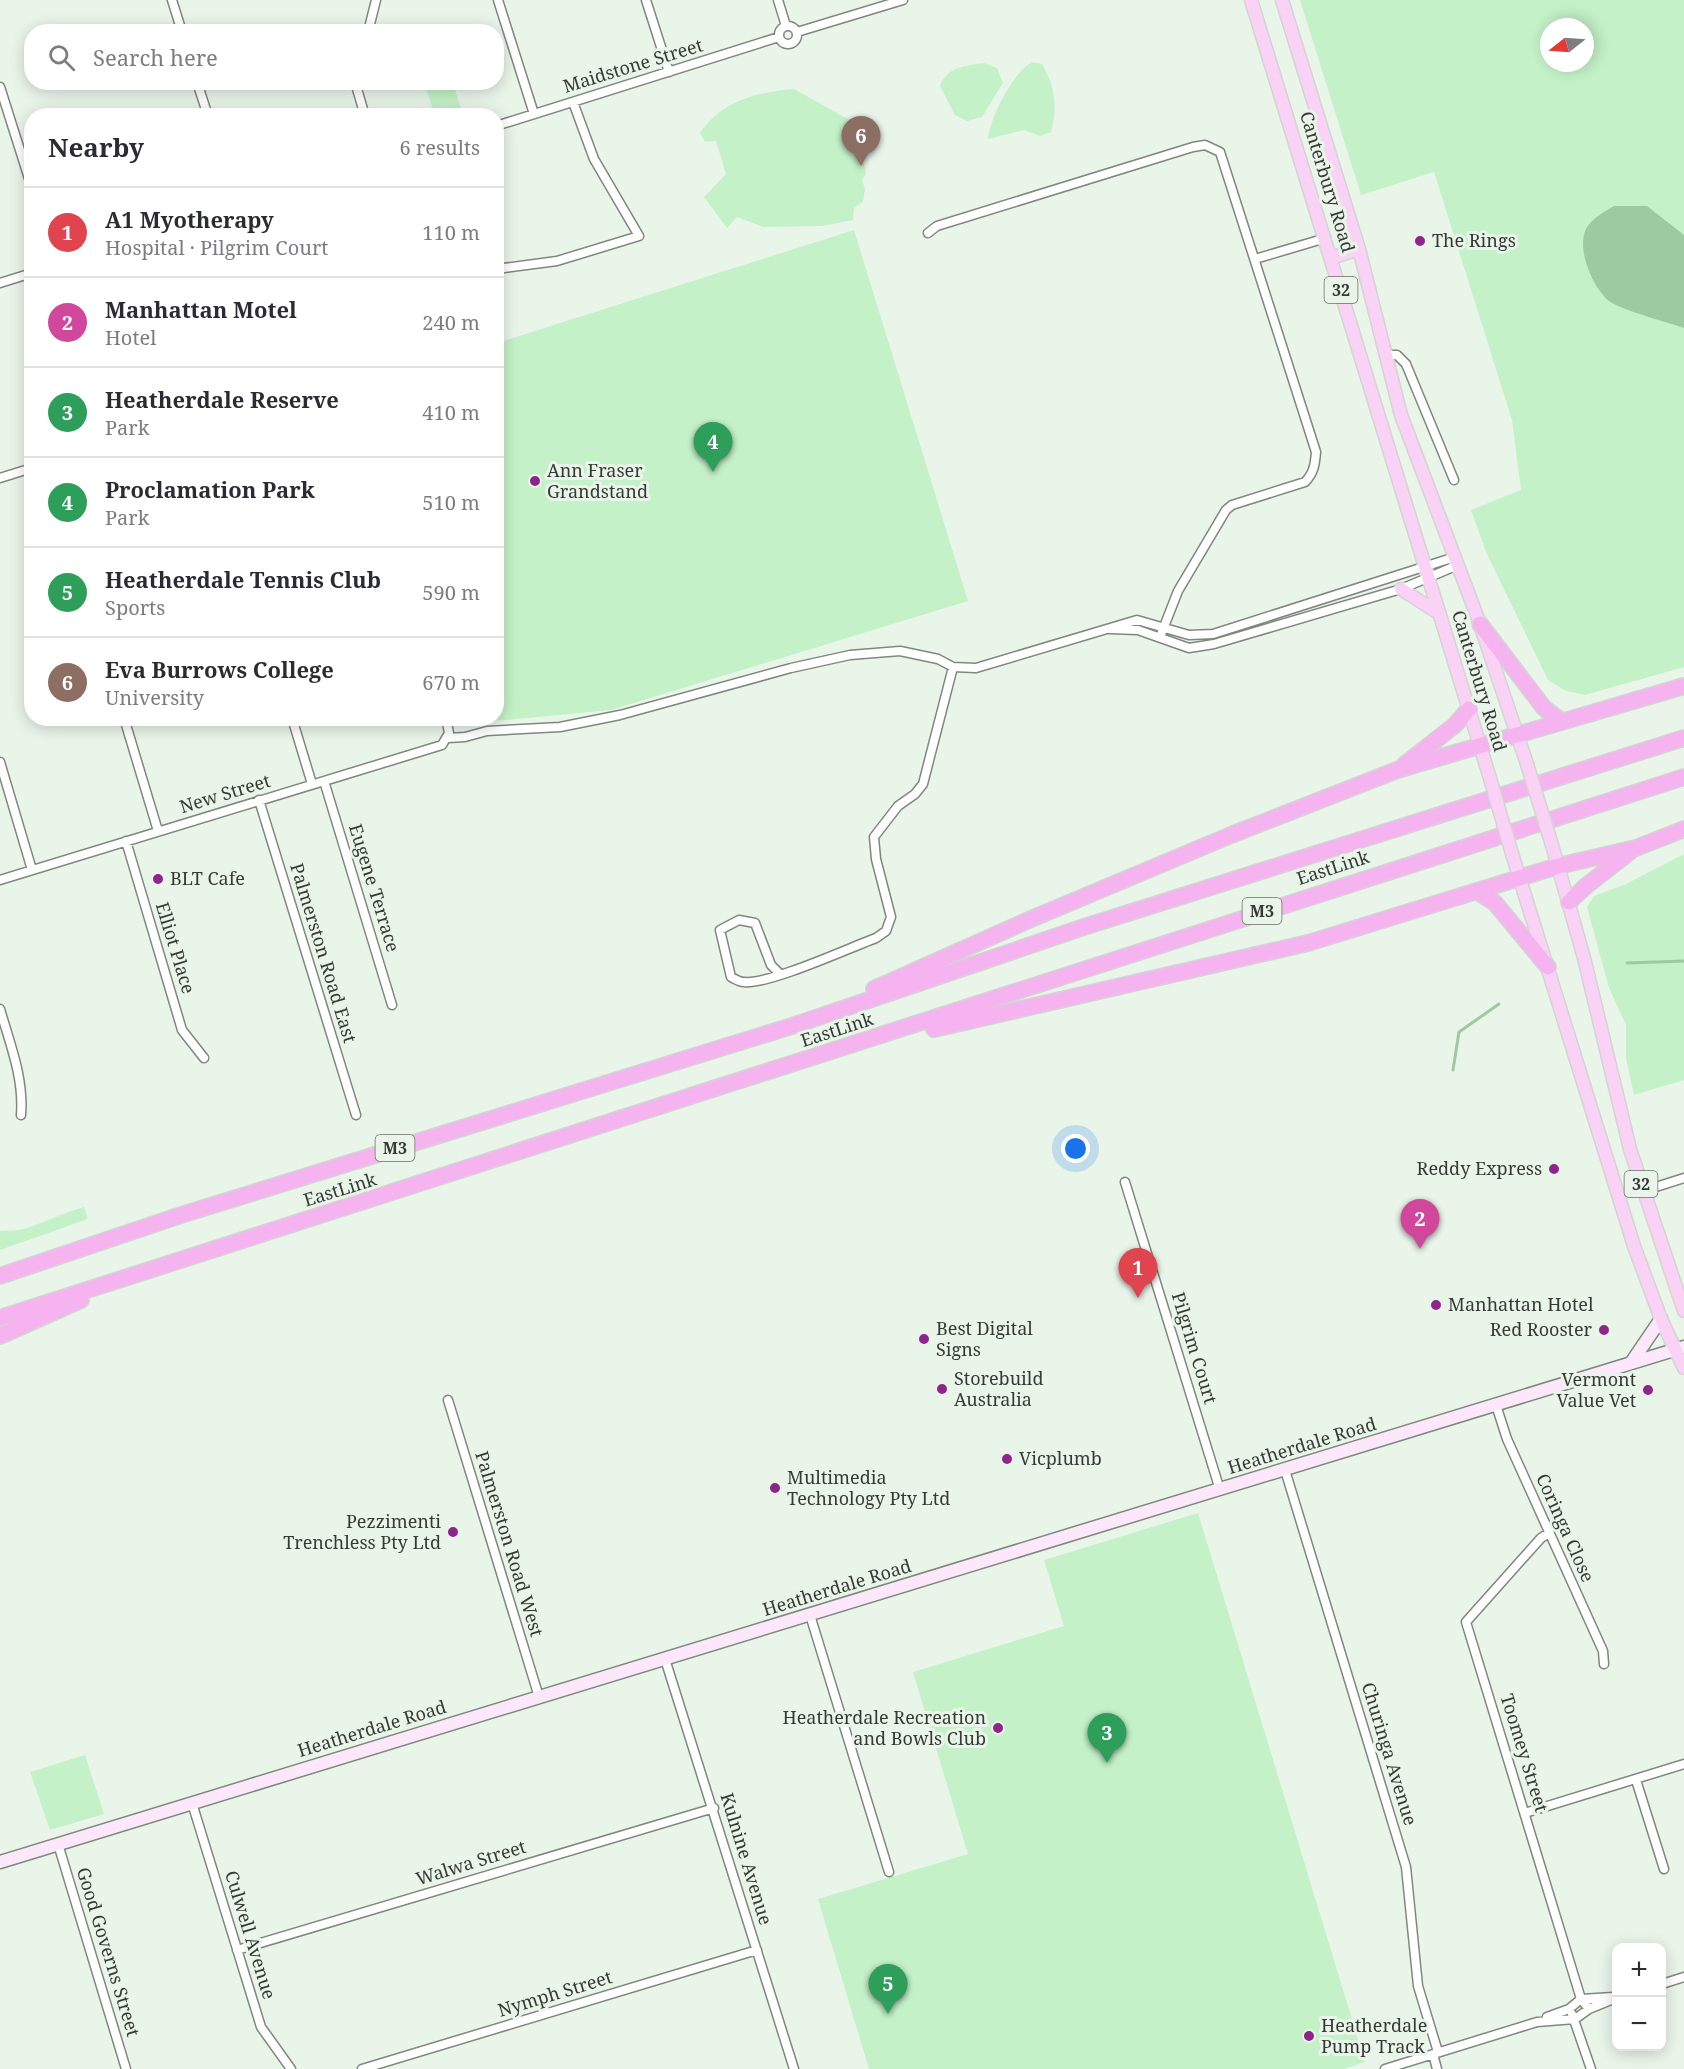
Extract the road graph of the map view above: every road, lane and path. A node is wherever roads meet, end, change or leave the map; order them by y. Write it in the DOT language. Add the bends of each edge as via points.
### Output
graph roads {
  1 [pos="172,0"];
  2 [pos="375,0"];
  3 [pos="498,0"];
  4 [pos="646,0"];
  5 [pos="778,0"];
  6 [pos="903,0"];
  7 [pos="1251,0"];
  8 [pos="1282,0"];
  9 [pos="180,24"];
  10 [pos="370,24"];
  11 [pos="786,26"];
  12 [pos="797,32"];
  13 [pos="779,38"];
  14 [pos="669,72"];
  15 [pos="0,87"];
  16 [pos="200,90"];
  17 [pos="357,90"];
  18 [pos="573,102"];
  19 [pos="205,108"];
  20 [pos="363,108"];
  21 [pos="534,114"];
  22 [pos="504,123"];
  23 [pos="24,163"];
  24 [pos="928,233"];
  25 [pos="1326,238"];
  26 [pos="1359,249"];
  27 [pos="1331,258"];
  28 [pos="1255,259"];
  29 [pos="504,268"];
  30 [pos="24,276"];
  31 [pos="0,283"];
  32 [pos="1385,355"];
  33 [pos="24,470"];
  34 [pos="0,478"];
  35 [pos="1454,480"];
  36 [pos="1456,561"];
  37 [pos="1428,573"];
  38 [pos="1401,590"];
  39 [pos="1440,614"];
  40 [pos="1480,624"];
  41 [pos="1165,628"];
  42 [pos="1107,629"];
  43 [pos="1160,637"];
  44 [pos="953,667"];
  45 [pos="1684,687"];
  46 [pos="1469,710"];
  47 [pos="1561,721"];
  48 [pos="126,726"];
  49 [pos="294,726"];
  50 [pos="447,726"];
  51 [pos="448,733"];
  52 [pos="1518,734"];
  53 [pos="1684,738"];
  54 [pos="1480,746"];
  55 [pos="0,762"];
  56 [pos="1397,770"];
  57 [pos="1684,777"];
  58 [pos="324,781"];
  59 [pos="312,784"];
  60 [pos="259,800"];
  61 [pos="1684,829"];
  62 [pos="158,831"];
  63 [pos="126,841"];
  64 [pos="1636,848"];
  65 [pos="1558,866"];
  66 [pos="32,870"];
  67 [pos="1520,878"];
  68 [pos="0,880"];
  69 [pos="1478,892"];
  70 [pos="1569,902"];
  71 [pos="1548,967"];
  72 [pos="780,974"];
  73 [pos="392,1005"];
  74 [pos="0,1009"];
  75 [pos="792,1026"];
  76 [pos="840,1050"];
  77 [pos="204,1058"];
  78 [pos="21,1115"];
  79 [pos="356,1115"];
  80 [pos="1684,1178"];
  81 [pos="1125,1182"];
  82 [pos="1643,1191"];
  83 [pos="150,1269"];
  84 [pos="0,1276"];
  85 [pos="1684,1311"];
  86 [pos="0,1318"];
  87 [pos="1661,1319"];
  88 [pos="0,1336"];
  89 [pos="1680,1349"];
  90 [pos="1631,1363"];
  91 [pos="1684,1368"];
  92 [pos="448,1400"];
  93 [pos="1496,1406"];
  94 [pos="1285,1470"];
  95 [pos="1220,1490"];
  96 [pos="1549,1533"];
  97 [pos="810,1615"];
  98 [pos="665,1659"];
  99 [pos="1604,1664"];
  100 [pos="539,1697"];
  101 [pos="1684,1764"];
  102 [pos="1636,1780"];
  103 [pos="192,1803"];
  104 [pos="714,1808"];
  105 [pos="1525,1813"];
  106 [pos="58,1844"];
  107 [pos="0,1862"];
  108 [pos="1664,1869"];
  109 [pos="889,1872"];
  110 [pos="237,1950"];
  111 [pos="758,1950"];
  112 [pos="1684,1977"];
  113 [pos="1666,1983"];
  114 [pos="1612,1997"];
  115 [pos="1581,1999"];
  116 [pos="1612,1999"];
  117 [pos="1569,2009"];
  118 [pos="1589,2009"];
  119 [pos="1575,2019"];
  120 [pos="1537,2022"];
  121 [pos="1435,2053"];
  122 [pos="126,2069"];
  123 [pos="291,2069"];
  124 [pos="362,2069"];
  125 [pos="794,2069"];
  126 [pos="1385,2069"];
  127 [pos="1437,2069"];
  128 [pos="1591,2069"];
  1 -- 9 [label="street"];
  2 -- 10 [label="street"];
  3 -- 21 [label="street"];
  4 -- 14 [label="street"];
  5 -- 11 [label="street"];
  6 -- 12 [label="street"];
  7 -- 25 [label="main road, Canterbury Road / 32"];
  8 -- 26 [label="main road, Canterbury Road / 32"];
  11 -- 12 [label="street"];
  11 -- 13 [label="street" via="780,30"];
  12 -- 13 [label="street" via="791,44"];
  13 -- 14 [label="street, Maidstone Street"];
  14 -- 18 [label="street, Maidstone Street"];
  15 -- 23 [label="street"];
  16 -- 19 [label="street"];
  17 -- 20 [label="street"];
  18 -- 21 [label="street, Maidstone Street"];
  18 -- 29 [label="street" via="594,159 639,236 557,261"];
  21 -- 22 [label="street, Maidstone Street"];
  24 -- 28 [label="street" via="937,226 1205,145 1220,152 1224,161"];
  25 -- 27 [label="main road, Canterbury Road / 32"];
  25 -- 28 [label="street"];
  26 -- 27 [label="main road"];
  26 -- 32 [label="main road, Canterbury Road / 32"];
  27 -- 37 [label="main road, Canterbury Road / 32"];
  28 -- 41 [label="street" via="1316,452 1314,468 1305,482 1226,510 1178,591"];
  30 -- 31 [label="street"];
  32 -- 35 [label="street" via="1397,355 1406,364"];
  32 -- 36 [label="main road, Canterbury Road / 32" via="1401,415"];
  33 -- 34 [label="street"];
  36 -- 37 [label="street"];
  36 -- 40 [label="main road, Canterbury Road / 32"];
  37 -- 38 [label="street"];
  37 -- 39 [label="main road, Canterbury Road / 32"];
  37 -- 41 [label="street" via="1213,634 1189,635"];
  38 -- 39 [label="main road"];
  38 -- 43 [label="street" via="1214,644 1188,648 1166,643"];
  39 -- 46 [label="main road, Canterbury Road / 32"];
  40 -- 47 [label="highway" via="1544,708"];
  40 -- 52 [label="main road, Canterbury Road / 32"];
  41 -- 42 [label="street" via="1137,620"];
  41 -- 43 [label="street"];
  42 -- 43 [label="street" via="1138,630"];
  42 -- 44 [label="street" via="997,664"];
  44 -- 51 [label="street, New Street" via="938,659 900,651 850,655 560,727 487,731 465,738"];
  44 -- 72 [label="street" via="923,784 898,806 874,837 891,916 886,931"];
  45 -- 47 [label="highway"];
  46 -- 54 [label="main road, Canterbury Road / 32"];
  46 -- 56 [label="highway"];
  47 -- 52 [label="highway"];
  48 -- 62 [label="street"];
  49 -- 59 [label="street"];
  50 -- 51 [label="street"];
  51 -- 58 [label="street, New Street" via="442,744"];
  52 -- 54 [label="highway"];
  52 -- 65 [label="main road, Canterbury Road / 32, bridge"];
  53 -- 75 [label="highway, EastLink / M3" via="1087,926"];
  54 -- 56 [label="highway"];
  54 -- 67 [label="main road, Canterbury Road / 32, bridge"];
  55 -- 66 [label="street"];
  56 -- 75 [label="highway" via="1052,910"];
  57 -- 76 [label="highway, EastLink / M3"];
  58 -- 59 [label="street, New Street"];
  58 -- 73 [label="street, Eugene Terrace"];
  59 -- 60 [label="street, New Street"];
  60 -- 62 [label="street, New Street"];
  60 -- 79 [label="street, Palmerston Road East"];
  61 -- 64 [label="highway"];
  62 -- 63 [label="street, New Street"];
  63 -- 66 [label="street, New Street"];
  63 -- 77 [label="street, Elliot Place" via="182,1030"];
  64 -- 65 [label="highway"];
  64 -- 70 [label="highway"];
  65 -- 67 [label="highway"];
  65 -- 70 [label="main road, Canterbury Road / 32"];
  66 -- 68 [label="street, New Street"];
  67 -- 69 [label="highway"];
  67 -- 71 [label="main road, Canterbury Road / 32"];
  69 -- 71 [label="highway" via="1495,903"];
  69 -- 76 [label="highway" via="1248,958"];
  70 -- 82 [label="main road, Canterbury Road / 32"];
  71 -- 87 [label="main road, Canterbury Road / 32" via="1634,1246"];
  72 -- 72 [label="street" via="771,965 755,923 740,920 720,930 731,977 742,983"];
  74 -- 78 [label="street" via="17,1067"];
  75 -- 84 [label="highway, EastLink / M3" via="181,1215"];
  76 -- 83 [label="highway, EastLink / M3"];
  80 -- 82 [label="street"];
  81 -- 95 [label="street, Pilgrim Court"];
  82 -- 85 [label="main road, Canterbury Road / 32"];
  83 -- 86 [label="highway, EastLink / M3"];
  83 -- 88 [label="highway"];
  87 -- 89 [label="main road, Canterbury Road / 32"];
  87 -- 90 [label="main road"];
  89 -- 90 [label="main road, Heatherdale Road"];
  89 -- 91 [label="main road, Canterbury Road / 32"];
  90 -- 93 [label="main road, Heatherdale Road"];
  92 -- 100 [label="street, Palmerston Road West"];
  93 -- 94 [label="main road, Heatherdale Road"];
  93 -- 96 [label="street, Coringa Close"];
  94 -- 95 [label="main road, Heatherdale Road"];
  94 -- 121 [label="street, Churinga Avenue" via="1406,1867 1418,1986"];
  95 -- 97 [label="main road, Heatherdale Road"];
  96 -- 99 [label="street, Coringa Close" via="1603,1651"];
  96 -- 105 [label="street, Toomey Street" via="1466,1622"];
  97 -- 98 [label="main road, Heatherdale Road"];
  97 -- 109 [label="street"];
  98 -- 100 [label="main road, Heatherdale Road"];
  98 -- 104 [label="street, Kulnine Avenue"];
  100 -- 103 [label="main road, Heatherdale Road"];
  101 -- 102 [label="street"];
  102 -- 105 [label="street"];
  102 -- 108 [label="street"];
  103 -- 106 [label="main road, Heatherdale Road"];
  103 -- 110 [label="street, Culwell Avenue"];
  104 -- 110 [label="street, Walwa Street"];
  104 -- 111 [label="street, Kulnine Avenue"];
  105 -- 115 [label="street, Toomey Street"];
  106 -- 107 [label="main road, Heatherdale Road"];
  106 -- 122 [label="street, Good Governs Street"];
  110 -- 123 [label="street, Culwell Avenue" via="261,2027"];
  111 -- 124 [label="street, Nymph Street"];
  111 -- 125 [label="street, Kulnine Avenue"];
  112 -- 113 [label="street"];
  114 -- 115 [label="street"];
  115 -- 117 [label="street"];
  115 -- 118 [label="street, Toomey Street"];
  116 -- 118 [label="street"];
  117 -- 119 [label="street"];
  117 -- 120 [label="street"];
  118 -- 119 [label="street"];
  119 -- 120 [label="street"];
  119 -- 128 [label="street"];
  120 -- 121 [label="street"];
  121 -- 126 [label="street"];
  121 -- 127 [label="street, Churinga Avenue"];
}
